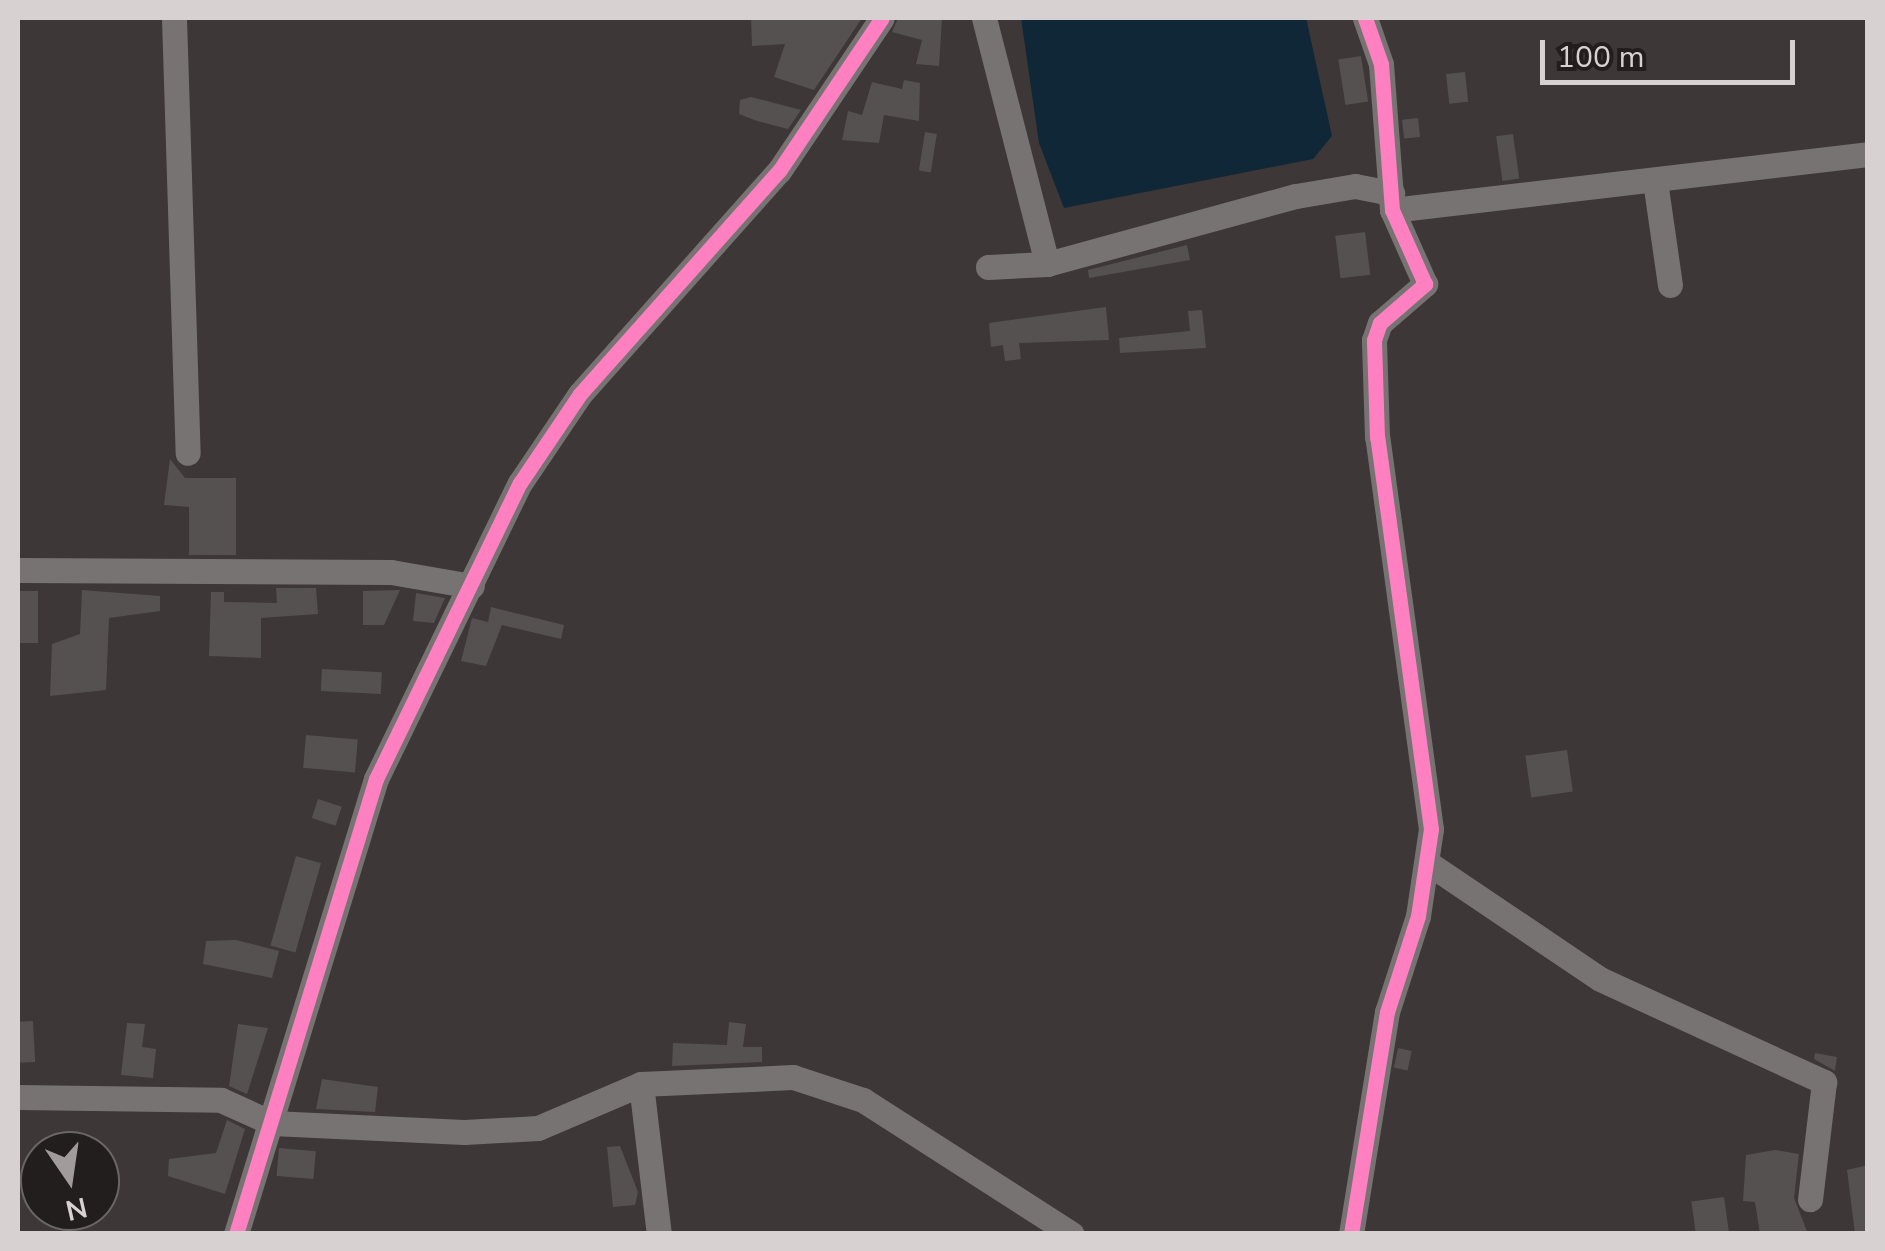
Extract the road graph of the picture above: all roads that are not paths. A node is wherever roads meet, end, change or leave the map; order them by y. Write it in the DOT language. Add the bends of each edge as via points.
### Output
graph roads {
  1 [pos="174,18"];
  2 [pos="882,18"];
  3 [pos="984,18"];
  4 [pos="1365,18"];
  5 [pos="1868,154"];
  6 [pos="1655,181"];
  7 [pos="1392,202"];
  8 [pos="1047,264"];
  9 [pos="988,267"];
  10 [pos="1670,285"];
  11 [pos="188,453"];
  12 [pos="18,570"];
  13 [pos="472,586"];
  14 [pos="1428,864"];
  15 [pos="640,1084"];
  16 [pos="18,1097"];
  17 [pos="272,1123"];
  18 [pos="1810,1199"];
  19 [pos="236,1234"];
  20 [pos="659,1234"];
  21 [pos="1072,1234"];
  22 [pos="1351,1234"];
  1 -- 11 [label="street"];
  2 -- 13 [label="street" via="779,171 552,430"];
  3 -- 8 [label="street"];
  4 -- 7 [label="street" via="1382,64"];
  5 -- 6 [label="street"];
  6 -- 7 [label="street"];
  6 -- 10 [label="street"];
  7 -- 8 [label="street" via="1355,186 1296,196"];
  7 -- 14 [label="street" via="1425,284 1380,322 1374,355 1382,479 1430,778"];
  8 -- 9 [label="street"];
  12 -- 13 [label="street" via="391,572"];
  13 -- 17 [label="street" via="376,779"];
  14 -- 18 [label="street" via="1600,979 1824,1082"];
  14 -- 22 [label="street" via="1387,1012"];
  15 -- 17 [label="street" via="538,1128"];
  15 -- 20 [label="street"];
  15 -- 21 [label="street" via="813,1082 895,1119"];
  16 -- 17 [label="street" via="221,1100"];
  17 -- 19 [label="street"];
}
